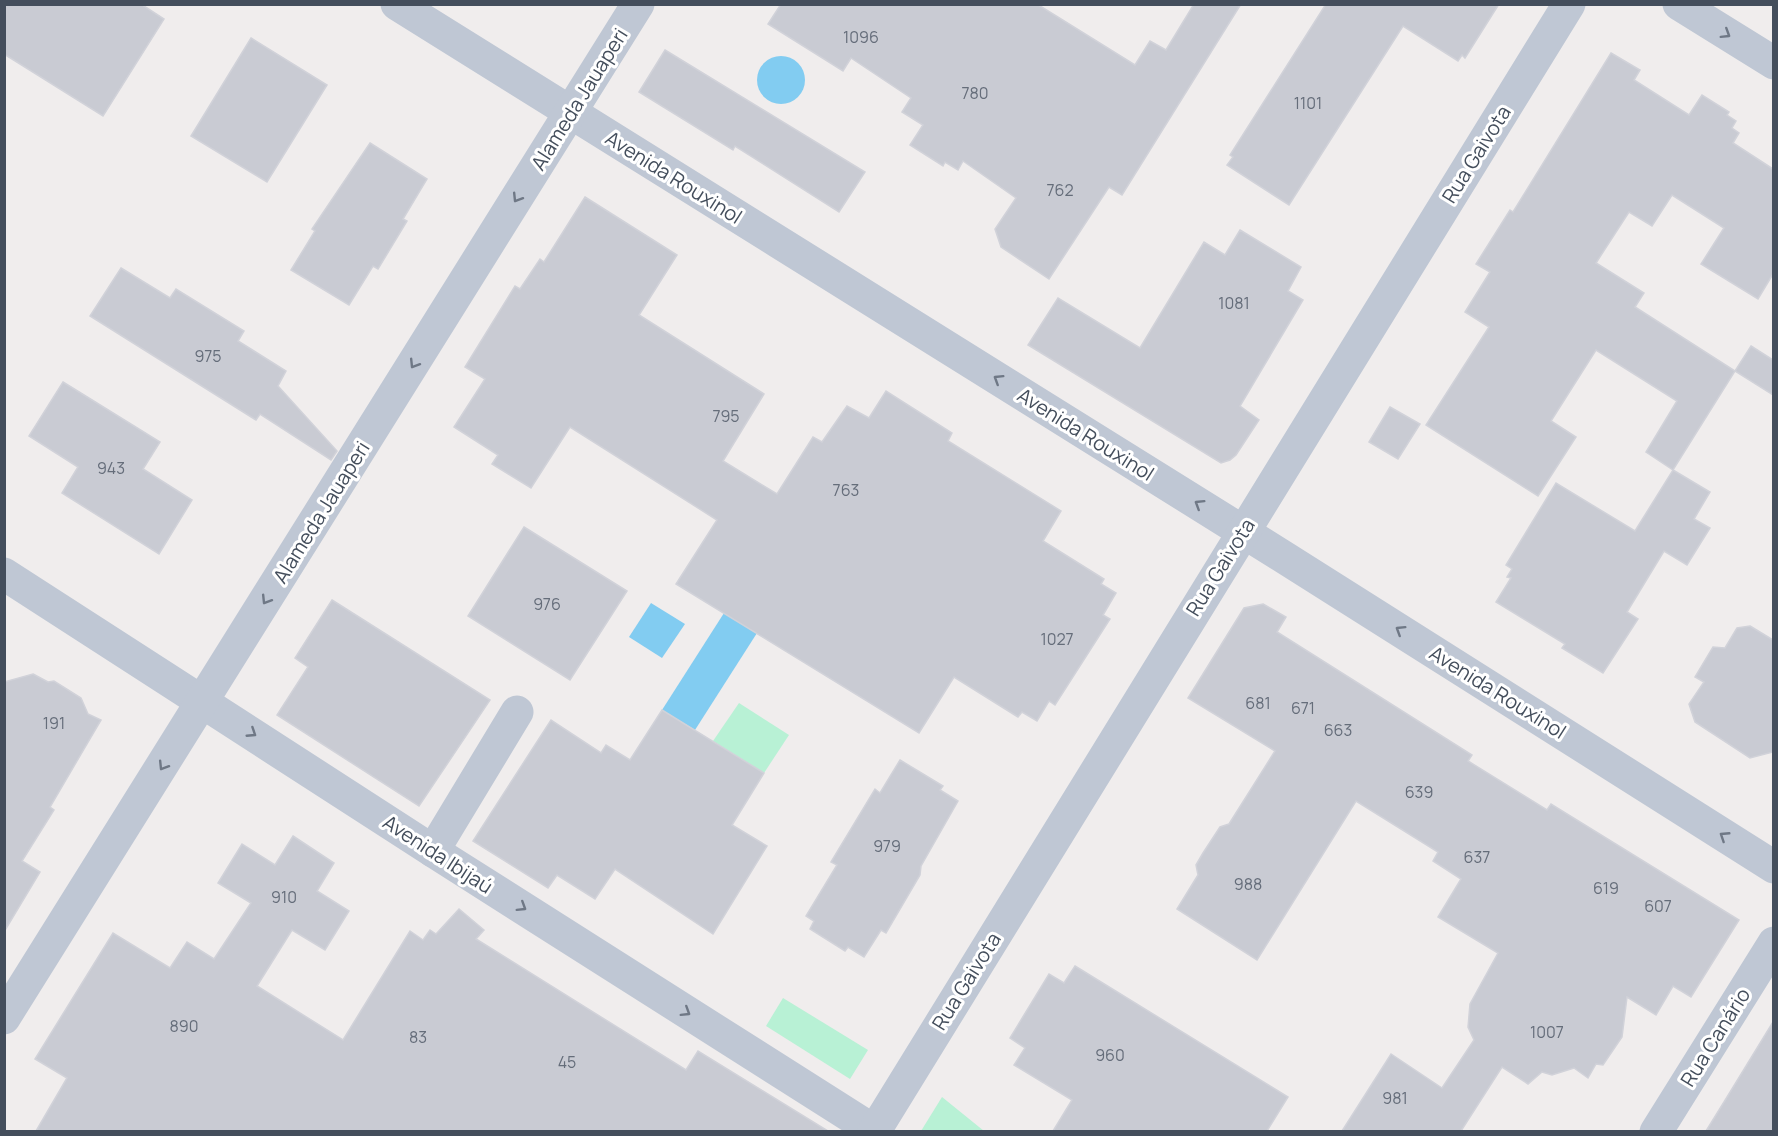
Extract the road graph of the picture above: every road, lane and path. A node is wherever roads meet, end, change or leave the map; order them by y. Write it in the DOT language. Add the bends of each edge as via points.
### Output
graph roads {
  1 [pos="397,4"];
  2 [pos="638,4"];
  3 [pos="1569,4"];
  4 [pos="1679,4"];
  5 [pos="1773,63"];
  6 [pos="571,113"];
  7 [pos="1242,531"];
  8 [pos="4,574"];
  9 [pos="203,701"];
  10 [pos="517,712"];
  11 [pos="433,851"];
  12 [pos="1773,867"];
  13 [pos="1773,943"];
  14 [pos="4,1018"];
  15 [pos="874,1131"];
  16 [pos="1656,1131"];
  1 -- 6 [label="street, Avenida Rouxinol"];
  2 -- 6 [label="street, Alameda Jauaperi"];
  3 -- 7 [label="street, Rua Gaivota"];
  4 -- 5 [label="street, one-way"];
  7 -- 6 [label="street, Avenida Rouxinol, one-way"];
  6 -- 9 [label="street, Alameda Jauaperi, one-way"];
  12 -- 7 [label="street, Avenida Rouxinol, one-way"];
  7 -- 15 [label="street, Rua Gaivota"];
  8 -- 9 [label="street, Avenida Ibijaú"];
  9 -- 11 [label="street, Avenida Ibijaú, one-way"];
  9 -- 14 [label="street, Alameda Jauaperi, one-way"];
  10 -- 11 [label="street"];
  11 -- 15 [label="street, Avenida Ibijaú, one-way"];
  13 -- 16 [label="street, Rua Canário"];
}
